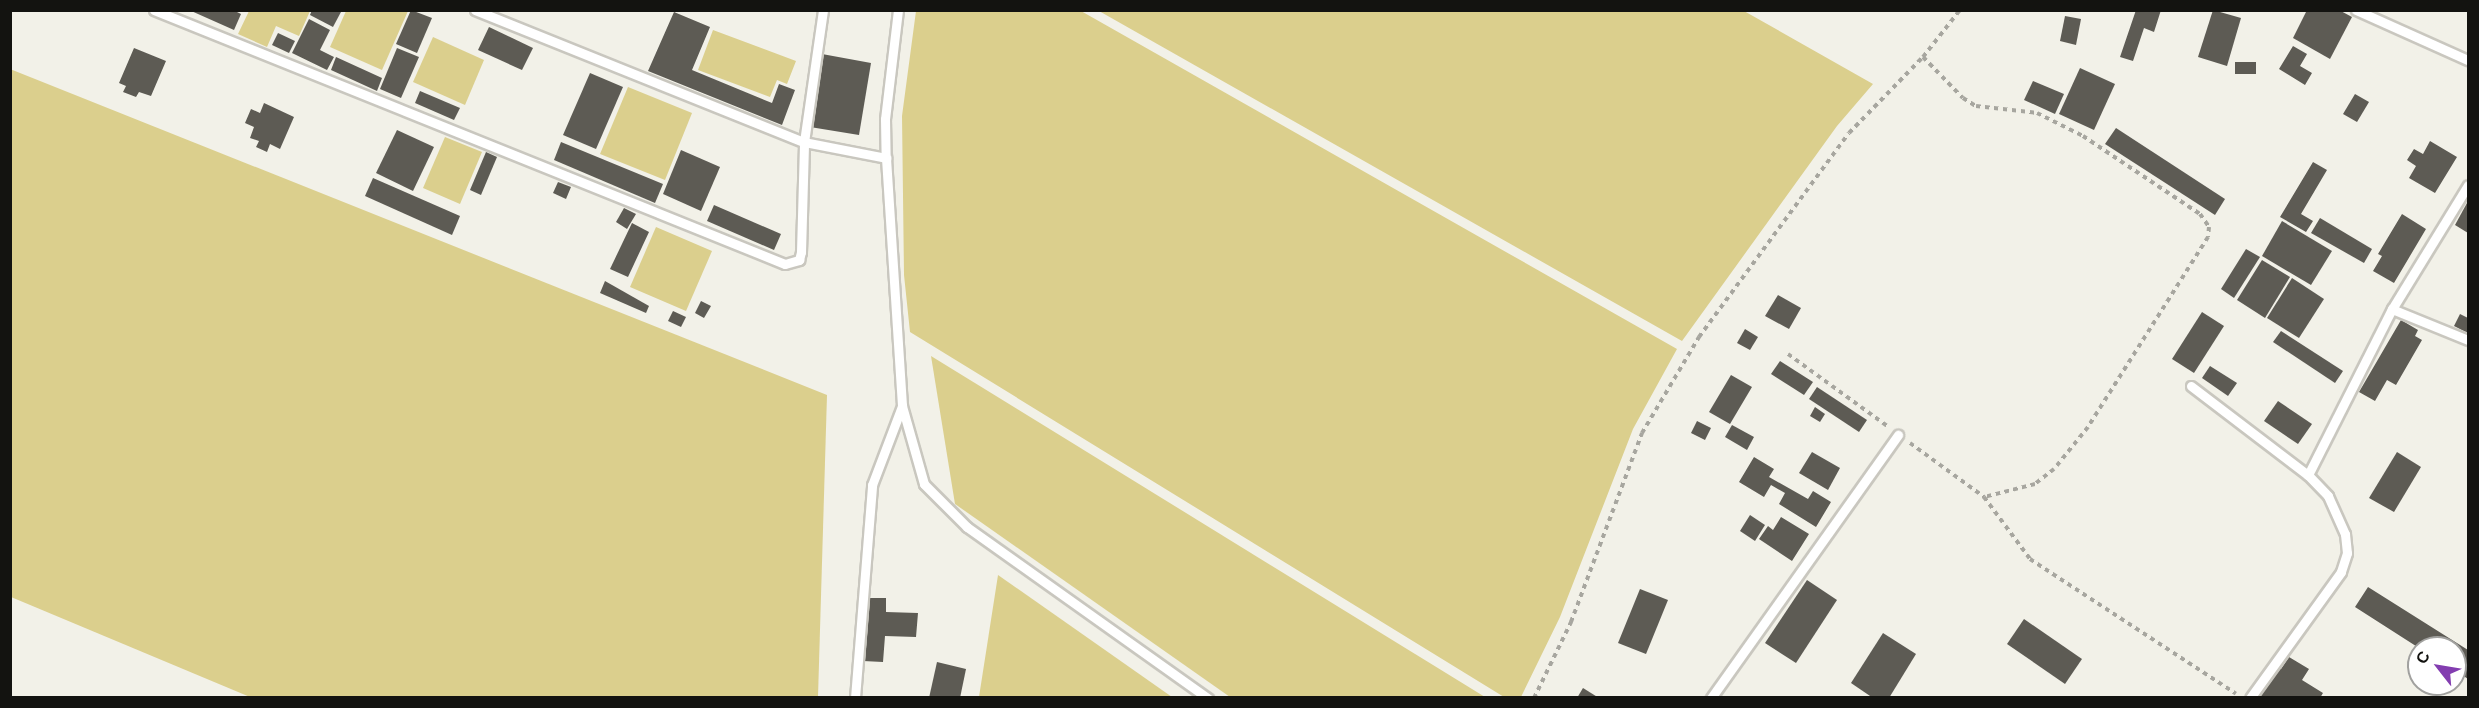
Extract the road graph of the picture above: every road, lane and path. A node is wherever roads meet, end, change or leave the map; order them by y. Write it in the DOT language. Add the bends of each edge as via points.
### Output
graph roads {
  1 [pos="154,10"];
  2 [pos="475,10"];
  3 [pos="823,10"];
  4 [pos="898,10"];
  5 [pos="1960,10"];
  6 [pos="2356,10"];
  7 [pos="1923,57"];
  8 [pos="2469,60"];
  9 [pos="804,142"];
  10 [pos="886,158"];
  11 [pos="2469,185"];
  12 [pos="2392,309"];
  13 [pos="2469,340"];
  14 [pos="1788,354"];
  15 [pos="2191,386"];
  16 [pos="902,406"];
  17 [pos="1898,435"];
  18 [pos="2308,476"];
  19 [pos="1984,497"];
  20 [pos="855,698"];
  21 [pos="1208,698"];
  22 [pos="1534,698"];
  23 [pos="1711,698"];
  24 [pos="2242,698"];
  25 [pos="2250,698"];
  1 -- 9 [label="lane" via="785,264 799,260 801,252"];
  2 -- 9 [label="lane"];
  3 -- 9 [label="lane"];
  4 -- 10 [label="lane" via="885,119"];
  5 -- 7 [label="path"];
  6 -- 8 [label="lane"];
  7 -- 19 [label="path" via="1976,106 2037,113 2083,136 2200,214 2208,227 2208,237 2088,427 2054,469 2035,484"];
  7 -- 22 [label="path" via="1849,133 1699,336 1642,433 1571,622"];
  9 -- 10 [label="lane"];
  10 -- 16 [label="lane"];
  11 -- 12 [label="lane"];
  12 -- 13 [label="lane"];
  12 -- 18 [label="lane"];
  14 -- 17 [label="path"];
  15 -- 18 [label="lane"];
  16 -- 20 [label="lane" via="872,485"];
  16 -- 21 [label="lane" via="917,468 942,506"];
  17 -- 19 [label="path"];
  17 -- 23 [label="lane"];
  18 -- 25 [label="lane" via="2328,496 2345,534 2347,553 2341,572"];
  19 -- 24 [label="path" via="2030,559"];
}
